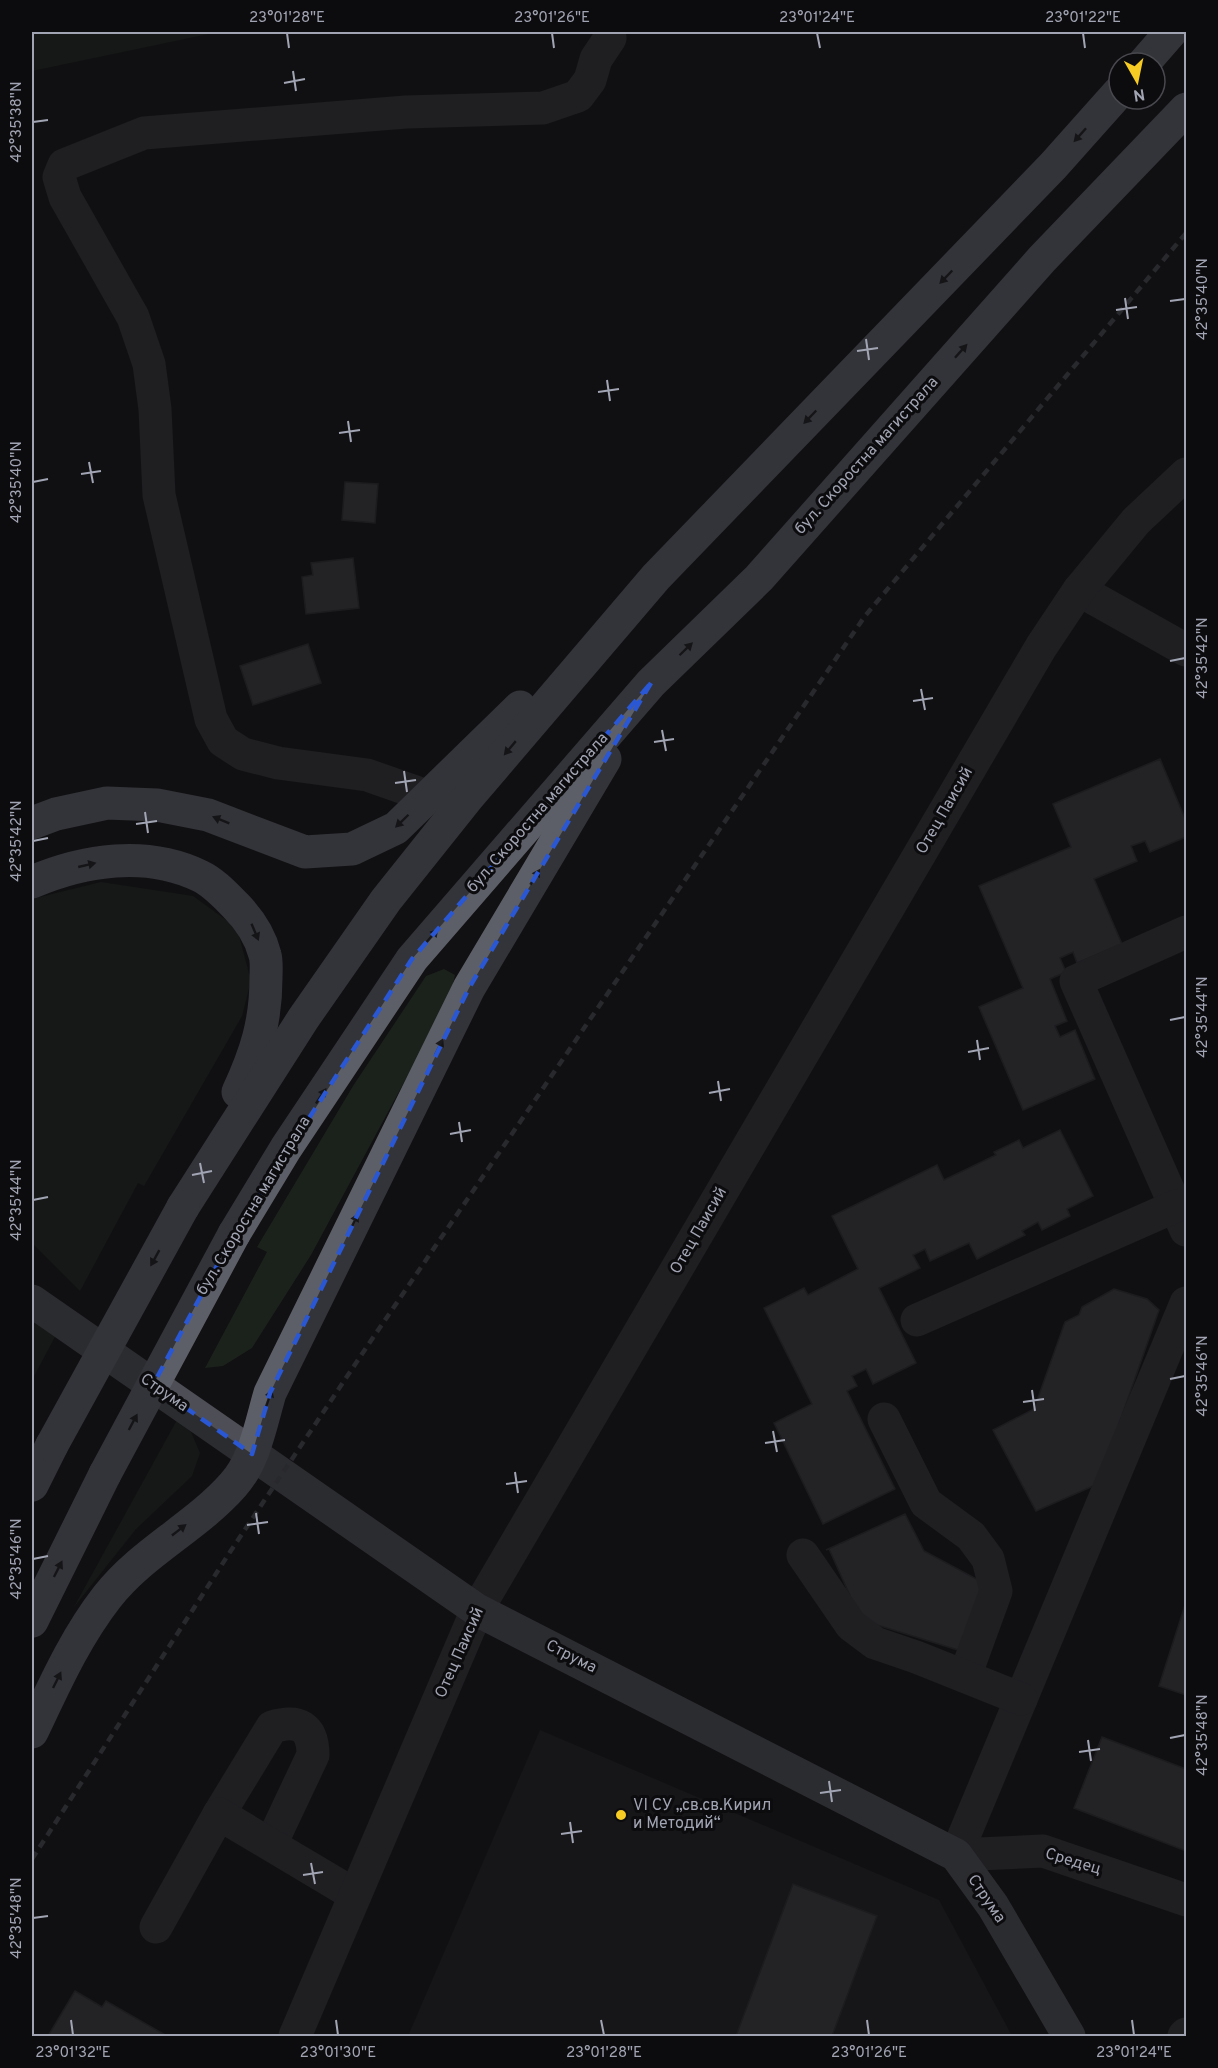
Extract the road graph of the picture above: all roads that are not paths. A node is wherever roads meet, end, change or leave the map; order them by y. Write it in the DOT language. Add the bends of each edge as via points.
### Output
graph roads {
  1 [pos="1171,32"];
  2 [pos="610,38"];
  3 [pos="1154,51"];
  4 [pos="1107,105"];
  5 [pos="1186,109"];
  6 [pos="1186,474"];
  7 [pos="656,577"];
  8 [pos="1078,590"];
  9 [pos="1186,650"];
  10 [pos="651,683"];
  11 [pos="427,796"];
  12 [pos="32,823"];
  13 [pos="32,882"];
  14 [pos="1186,932"];
  15 [pos="183,1207"];
  16 [pos="1181,1218"];
  17 [pos="32,1301"];
  18 [pos="1186,1303"];
  19 [pos="917,1320"];
  20 [pos="884,1419"];
  21 [pos="252,1454"];
  22 [pos="32,1485"];
  23 [pos="803,1555"];
  24 [pos="477,1610"];
  25 [pos="32,1621"];
  26 [pos="964,1676"];
  27 [pos="1021,1699"];
  28 [pos="32,1732"];
  29 [pos="219,1814"];
  30 [pos="271,1844"];
  31 [pos="956,1855"];
  32 [pos="355,1895"];
  33 [pos="1186,1900"];
  34 [pos="156,1926"];
  35 [pos="295,2037"];
  36 [pos="1069,2037"];
  1 -- 3 [label="highway"];
  2 -- 11 [label="street" via="578,96 543,108 406,112 144,133 64,165 59,177 65,197 133,317 149,364 156,410 159,495 211,719 223,741 243,754 278,763 367,775"];
  4 -- 7 [label="highway, one-way"];
  10 -- 5 [label="highway, бул. Скоростна магистрала, one-way" via="759,578 1042,259"];
  6 -- 8 [label="street, Отец Паисий" via="1136,520"];
  7 -- 11 [label="highway"];
  7 -- 15 [label="highway, one-way" via="469,796 386,900 303,1019"];
  8 -- 9 [label="street"];
  8 -- 24 [label="street, Отец Паисий"];
  21 -- 10 [label="highway, one-way" via="270,1393 469,987"];
  25 -- 10 [label="highway, бул. Скоростна магистрала, one-way, bridge" via="105,1474 234,1234 286,1148 412,959"];
  11 -- 12 [label="highway, one-way" via="396,828 352,849 305,852 208,815 158,805 107,803"];
  13 -- 15 [label="highway, one-way" via="96,862 133,860 167,865 201,877 251,921 266,956 262,1029 248,1071"];
  14 -- 16 [label="street" via="1076,981"];
  15 -- 22 [label="highway, one-way, bridge"];
  16 -- 19 [label="street"];
  17 -- 21 [label="main road, Струма"];
  18 -- 27 [label="street"];
  20 -- 26 [label="street" via="926,1503 971,1536 988,1559 996,1591"];
  21 -- 24 [label="main road, Струма"];
  28 -- 21 [label="highway, one-way" via="71,1652 108,1596 151,1552 234,1484"];
  23 -- 26 [label="street" via="851,1625 875,1643"];
  24 -- 31 [label="main road, Струма"];
  24 -- 32 [label="street, Отец Паисий"];
  26 -- 27 [label="street"];
  27 -- 31 [label="street"];
  29 -- 30 [label="street"];
  29 -- 30 [label="street" via="272,1727 296,1723 310,1733 313,1755"];
  29 -- 34 [label="street"];
  30 -- 32 [label="street"];
  31 -- 33 [label="street, Средец" via="1043,1851"];
  31 -- 36 [label="main road, Струма" via="993,1906"];
  32 -- 35 [label="street, Отец Паисий"];
}
